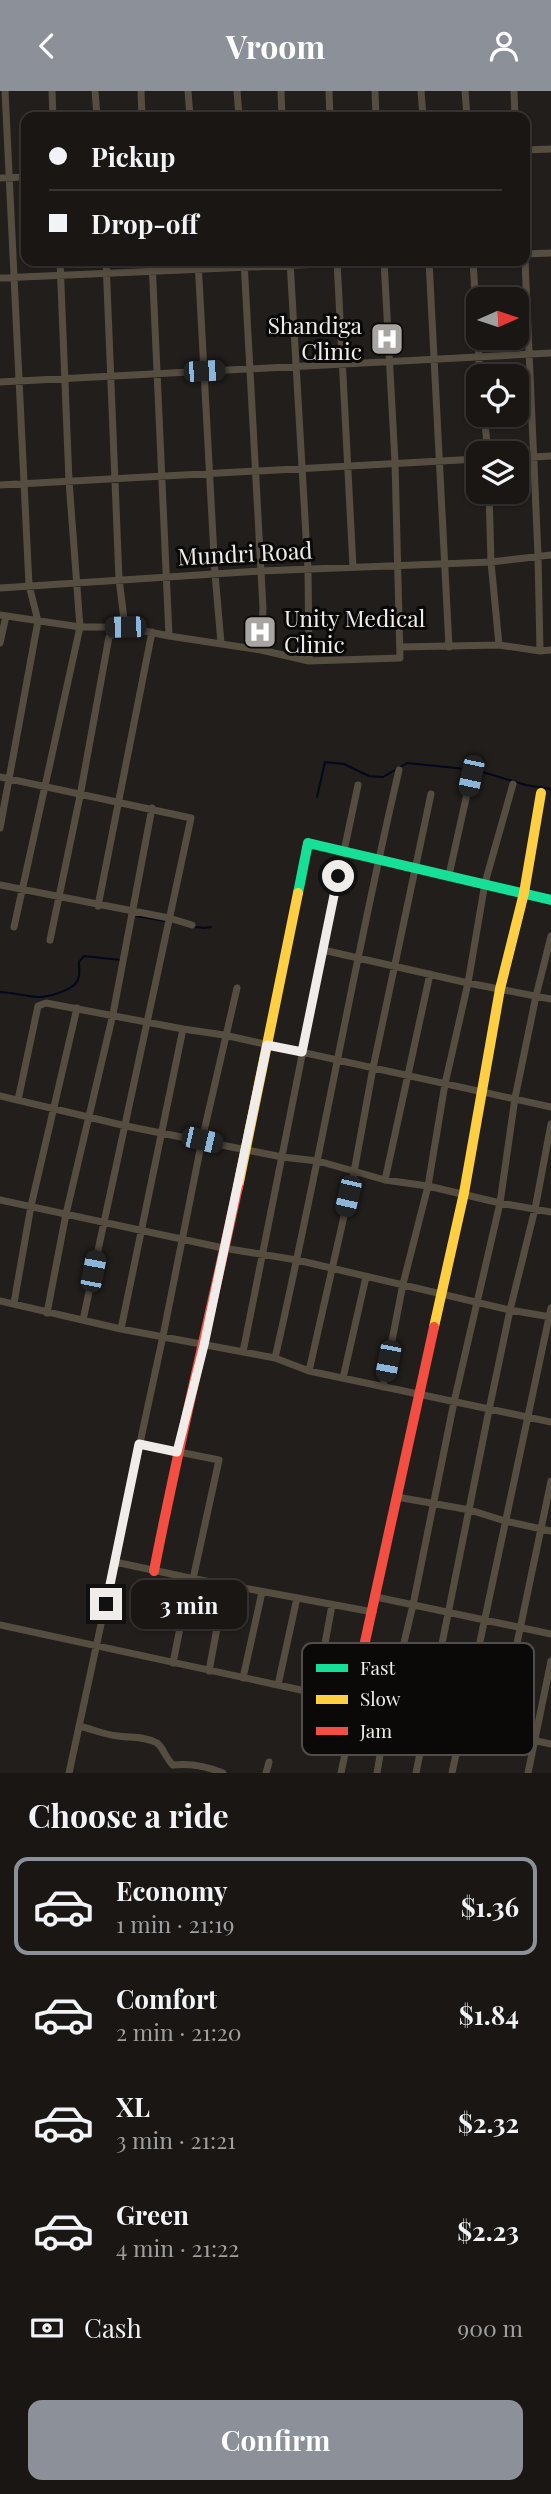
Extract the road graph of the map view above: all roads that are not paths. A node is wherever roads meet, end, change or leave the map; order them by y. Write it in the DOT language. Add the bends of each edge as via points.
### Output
graph roads {
  1 [pos="5,91"];
  2 [pos="52,91"];
  3 [pos="95,91"];
  4 [pos="141,91"];
  5 [pos="188,91"];
  6 [pos="237,91"];
  7 [pos="281,91"];
  8 [pos="329,91"];
  9 [pos="375,91"];
  10 [pos="421,91"];
  11 [pos="466,91"];
  12 [pos="514,91"];
  13 [pos="53,112"];
  14 [pos="97,112"];
  15 [pos="142,112"];
  16 [pos="190,112"];
  17 [pos="239,112"];
  18 [pos="282,112"];
  19 [pos="330,112"];
  20 [pos="376,112"];
  21 [pos="423,112"];
  22 [pos="467,112"];
  23 [pos="515,112"];
  24 [pos="551,149"];
  25 [pos="530,150"];
  26 [pos="9,177"];
  27 [pos="21,177"];
  28 [pos="0,178"];
  29 [pos="551,253"];
  30 [pos="530,254"];
  31 [pos="60,266"];
  32 [pos="106,266"];
  33 [pos="152,266"];
  34 [pos="190,266"];
  35 [pos="198,266"];
  36 [pos="244,266"];
  37 [pos="290,266"];
  38 [pos="337,266"];
  39 [pos="384,266"];
  40 [pos="429,266"];
  41 [pos="473,266"];
  42 [pos="525,266"];
  43 [pos="152,271"];
  44 [pos="107,275"];
  45 [pos="61,277"];
  46 [pos="0,278"];
  47 [pos="13,278"];
  48 [pos="529,353"];
  49 [pos="551,353"];
  50 [pos="478,356"];
  51 [pos="433,359"];
  52 [pos="389,363"];
  53 [pos="479,364"];
  54 [pos="344,365"];
  55 [pos="297,366"];
  56 [pos="250,368"];
  57 [pos="204,371"];
  58 [pos="156,375"];
  59 [pos="111,377"];
  60 [pos="64,378"];
  61 [pos="19,381"];
  62 [pos="0,382"];
  63 [pos="551,456"];
  64 [pos="529,457"];
  65 [pos="534,457"];
  66 [pos="466,459"];
  67 [pos="441,460"];
  68 [pos="395,462"];
  69 [pos="349,465"];
  70 [pos="302,468"];
  71 [pos="256,473"];
  72 [pos="210,474"];
  73 [pos="160,478"];
  74 [pos="114,479"];
  75 [pos="69,481"];
  76 [pos="24,484"];
  77 [pos="0,485"];
  78 [pos="489,504"];
  79 [pos="538,555"];
  80 [pos="551,555"];
  81 [pos="491,562"];
  82 [pos="445,564"];
  83 [pos="397,565"];
  84 [pos="353,567"];
  85 [pos="308,570"];
  86 [pos="260,572"];
  87 [pos="215,574"];
  88 [pos="166,577"];
  89 [pos="119,579"];
  90 [pos="76,582"];
  91 [pos="29,586"];
  92 [pos="0,588"];
  93 [pos="3,615"];
  94 [pos="38,621"];
  95 [pos="125,627"];
  96 [pos="80,628"];
  97 [pos="152,632"];
  98 [pos="169,636"];
  99 [pos="0,643"];
  100 [pos="221,643"];
  101 [pos="499,645"];
  102 [pos="400,647"];
  103 [pos="449,647"];
  104 [pos="261,650"];
  105 [pos="551,650"];
  106 [pos="540,651"];
  107 [pos="309,661"];
  108 [pos="400,770"];
  109 [pos="471,776"];
  110 [pos="0,777"];
  111 [pos="10,779"];
  112 [pos="513,784"];
  113 [pos="358,785"];
  114 [pos="43,788"];
  115 [pos="541,793"];
  116 [pos="432,794"];
  117 [pos="80,796"];
  118 [pos="118,801"];
  119 [pos="152,809"];
  120 [pos="0,828"];
  121 [pos="343,851"];
  122 [pos="379,858"];
  123 [pos="416,868"];
  124 [pos="449,875"];
  125 [pos="485,883"];
  126 [pos="0,885"];
  127 [pos="22,889"];
  128 [pos="524,893"];
  129 [pos="59,897"];
  130 [pos="551,900"];
  131 [pos="98,906"];
  132 [pos="132,912"];
  133 [pos="169,918"];
  134 [pos="192,925"];
  135 [pos="14,927"];
  136 [pos="551,936"];
  137 [pos="50,940"];
  138 [pos="323,950"];
  139 [pos="359,958"];
  140 [pos="394,966"];
  141 [pos="430,974"];
  142 [pos="468,983"];
  143 [pos="237,988"];
  144 [pos="500,989"];
  145 [pos="536,996"];
  146 [pos="551,999"];
  147 [pos="77,1008"];
  148 [pos="113,1014"];
  149 [pos="148,1022"];
  150 [pos="183,1029"];
  151 [pos="224,1035"];
  152 [pos="267,1045"];
  153 [pos="302,1052"];
  154 [pos="339,1059"];
  155 [pos="373,1068"];
  156 [pos="408,1076"];
  157 [pos="445,1084"];
  158 [pos="483,1091"];
  159 [pos="0,1096"];
  160 [pos="515,1098"];
  161 [pos="18,1100"];
  162 [pos="551,1107"];
  163 [pos="55,1108"];
  164 [pos="90,1116"];
  165 [pos="551,1124"];
  166 [pos="126,1126"];
  167 [pos="162,1133"];
  168 [pos="202,1140"];
  169 [pos="246,1151"];
  170 [pos="282,1157"];
  171 [pos="318,1161"];
  172 [pos="354,1172"];
  173 [pos="385,1180"];
  174 [pos="428,1186"];
  175 [pos="464,1193"];
  176 [pos="0,1200"];
  177 [pos="500,1203"];
  178 [pos="31,1206"];
  179 [pos="535,1209"];
  180 [pos="551,1212"];
  181 [pos="66,1215"];
  182 [pos="103,1221"];
  183 [pos="141,1230"];
  184 [pos="183,1238"];
  185 [pos="223,1248"];
  186 [pos="262,1254"];
  187 [pos="297,1260"];
  188 [pos="331,1269"];
  189 [pos="366,1277"];
  190 [pos="403,1284"];
  191 [pos="441,1293"];
  192 [pos="0,1301"];
  193 [pos="477,1301"];
  194 [pos="14,1303"];
  195 [pos="510,1310"];
  196 [pos="47,1313"];
  197 [pos="550,1314"];
  198 [pos="83,1320"];
  199 [pos="121,1329"];
  200 [pos="163,1336"];
  201 [pos="204,1345"];
  202 [pos="243,1352"];
  203 [pos="275,1358"];
  204 [pos="309,1371"];
  205 [pos="344,1378"];
  206 [pos="383,1387"];
  207 [pos="419,1395"];
  208 [pos="454,1402"];
  209 [pos="489,1409"];
  210 [pos="526,1418"];
  211 [pos="551,1422"];
  212 [pos="139,1444"];
  213 [pos="177,1452"];
  214 [pos="551,1481"];
  215 [pos="397,1497"];
  216 [pos="434,1503"];
  217 [pos="470,1510"];
  218 [pos="505,1521"];
  219 [pos="540,1529"];
  220 [pos="551,1531"];
  221 [pos="115,1562"];
  222 [pos="154,1571"];
  223 [pos="192,1578"];
  224 [pos="225,1585"];
  225 [pos="262,1592"];
  226 [pos="376,1597"];
  227 [pos="297,1598"];
  228 [pos="332,1605"];
  229 [pos="413,1605"];
  230 [pos="373,1612"];
  231 [pos="447,1612"];
  232 [pos="484,1620"];
  233 [pos="0,1625"];
  234 [pos="521,1627"];
  235 [pos="551,1635"];
  236 [pos="325,1643"];
  237 [pos="366,1643"];
  238 [pos="404,1643"];
  239 [pos="441,1643"];
  240 [pos="479,1643"];
  241 [pos="518,1643"];
  242 [pos="96,1646"];
  243 [pos="551,1661"];
  244 [pos="173,1663"];
  245 [pos="209,1671"];
  246 [pos="243,1678"];
  247 [pos="278,1685"];
  248 [pos="302,1690"];
  249 [pos="79,1726"];
  250 [pos="534,1741"];
  251 [pos="551,1744"];
  252 [pos="344,1755"];
  253 [pos="380,1755"];
  254 [pos="420,1755"];
  255 [pos="456,1755"];
  256 [pos="531,1755"];
  257 [pos="270,1762"];
  258 [pos="69,1773"];
  259 [pos="223,1773"];
  260 [pos="266,1773"];
  261 [pos="341,1773"];
  262 [pos="377,1773"];
  263 [pos="416,1773"];
  264 [pos="452,1773"];
  265 [pos="528,1773"];
  1 -- 26 [label="street"];
  2 -- 13 [label="street"];
  3 -- 14 [label="street"];
  4 -- 15 [label="street"];
  5 -- 16 [label="street"];
  6 -- 17 [label="street"];
  7 -- 18 [label="street"];
  8 -- 19 [label="street"];
  9 -- 20 [label="street"];
  10 -- 21 [label="street"];
  11 -- 22 [label="street"];
  12 -- 23 [label="street"];
  24 -- 25 [label="street"];
  26 -- 27 [label="street"];
  26 -- 28 [label="street"];
  26 -- 47 [label="street"];
  29 -- 30 [label="street"];
  31 -- 45 [label="street"];
  32 -- 44 [label="street"];
  33 -- 43 [label="street"];
  34 -- 43 [label="street"];
  35 -- 57 [label="street"];
  36 -- 56 [label="street"];
  37 -- 55 [label="street"];
  38 -- 54 [label="street"];
  39 -- 52 [label="street"];
  40 -- 51 [label="street"];
  41 -- 50 [label="street"];
  42 -- 48 [label="street"];
  43 -- 44 [label="street"];
  43 -- 58 [label="street"];
  44 -- 45 [label="street"];
  44 -- 59 [label="street"];
  45 -- 47 [label="street"];
  45 -- 60 [label="street"];
  46 -- 47 [label="street"];
  47 -- 61 [label="street"];
  48 -- 49 [label="street"];
  48 -- 50 [label="street"];
  48 -- 65 [label="street"];
  50 -- 51 [label="street"];
  50 -- 53 [label="street"];
  51 -- 52 [label="street"];
  51 -- 67 [label="street"];
  52 -- 54 [label="street"];
  52 -- 68 [label="street"];
  54 -- 55 [label="street"];
  54 -- 69 [label="street"];
  55 -- 56 [label="street"];
  55 -- 70 [label="street"];
  56 -- 57 [label="street"];
  56 -- 71 [label="street"];
  57 -- 58 [label="street"];
  57 -- 72 [label="street"];
  58 -- 59 [label="street"];
  58 -- 73 [label="street"];
  59 -- 60 [label="street"];
  59 -- 74 [label="street"];
  60 -- 61 [label="street"];
  60 -- 75 [label="street"];
  61 -- 62 [label="street"];
  61 -- 76 [label="street"];
  63 -- 65 [label="street"];
  64 -- 65 [label="street"];
  65 -- 79 [label="street"];
  66 -- 67 [label="street"];
  67 -- 68 [label="street"];
  67 -- 82 [label="street"];
  68 -- 69 [label="street"];
  68 -- 83 [label="street"];
  69 -- 70 [label="street"];
  69 -- 84 [label="street"];
  70 -- 71 [label="street"];
  70 -- 85 [label="street"];
  71 -- 72 [label="street"];
  71 -- 86 [label="street"];
  72 -- 73 [label="street"];
  72 -- 87 [label="street"];
  73 -- 74 [label="street"];
  73 -- 88 [label="street"];
  74 -- 75 [label="street"];
  74 -- 89 [label="street"];
  75 -- 76 [label="street"];
  75 -- 90 [label="street"];
  76 -- 77 [label="street"];
  76 -- 91 [label="street"];
  78 -- 81 [label="street"];
  79 -- 80 [label="street, Mundri Road"];
  79 -- 81 [label="street, Mundri Road"];
  79 -- 106 [label="street"];
  81 -- 82 [label="street, Mundri Road"];
  81 -- 101 [label="street"];
  82 -- 83 [label="street, Mundri Road"];
  82 -- 103 [label="street"];
  83 -- 84 [label="street, Mundri Road"];
  83 -- 102 [label="street"];
  84 -- 85 [label="street, Mundri Road"];
  85 -- 86 [label="street, Mundri Road"];
  85 -- 107 [label="street"];
  86 -- 87 [label="street, Mundri Road"];
  86 -- 104 [label="street"];
  87 -- 88 [label="street, Mundri Road"];
  87 -- 100 [label="street"];
  88 -- 89 [label="street, Mundri Road"];
  88 -- 98 [label="street"];
  89 -- 90 [label="street, Mundri Road"];
  89 -- 95 [label="street"];
  90 -- 91 [label="street, Mundri Road"];
  90 -- 96 [label="street"];
  91 -- 92 [label="street, Mundri Road"];
  91 -- 94 [label="street"];
  93 -- 94 [label="street"];
  93 -- 99 [label="street"];
  94 -- 96 [label="street"];
  94 -- 111 [label="street"];
  95 -- 96 [label="street"];
  95 -- 97 [label="street"];
  95 -- 117 [label="street" via="109,637"];
  96 -- 114 [label="street"];
  97 -- 98 [label="street"];
  97 -- 118 [label="street"];
  98 -- 100 [label="street"];
  100 -- 104 [label="street"];
  101 -- 103 [label="street"];
  101 -- 106 [label="street"];
  102 -- 103 [label="street"];
  102 -- 107 [label="street" via="400,658"];
  104 -- 107 [label="street"];
  105 -- 106 [label="street"];
  108 -- 122 [label="street"];
  109 -- 124 [label="street"];
  110 -- 111 [label="street"];
  111 -- 114 [label="street"];
  111 -- 120 [label="street"];
  112 -- 125 [label="street"];
  113 -- 121 [label="street"];
  114 -- 117 [label="street"];
  114 -- 127 [label="street"];
  115 -- 128 [label="street"];
  116 -- 123 [label="street"];
  117 -- 118 [label="street"];
  117 -- 129 [label="street"];
  118 -- 119 [label="street"];
  118 -- 131 [label="street"];
  119 -- 132 [label="street"];
  119 -- 133 [label="street" via="191,818"];
  121 -- 122 [label="street"];
  121 -- 138 [label="street"];
  121 -- 152 [label="street" via="308,843"];
  122 -- 123 [label="street"];
  122 -- 139 [label="street"];
  123 -- 124 [label="street"];
  123 -- 140 [label="street"];
  124 -- 125 [label="street"];
  125 -- 128 [label="street"];
  125 -- 142 [label="street"];
  126 -- 127 [label="street"];
  127 -- 129 [label="street"];
  127 -- 135 [label="street"];
  128 -- 130 [label="street"];
  128 -- 144 [label="street"];
  129 -- 131 [label="street"];
  129 -- 137 [label="street"];
  131 -- 132 [label="street"];
  132 -- 133 [label="street"];
  132 -- 148 [label="street"];
  133 -- 134 [label="street"];
  133 -- 149 [label="street"];
  136 -- 145 [label="street"];
  138 -- 139 [label="street"];
  138 -- 153 [label="street"];
  139 -- 140 [label="street"];
  139 -- 154 [label="street"];
  140 -- 141 [label="street"];
  140 -- 155 [label="street"];
  141 -- 142 [label="street"];
  141 -- 156 [label="street"];
  142 -- 144 [label="street"];
  142 -- 157 [label="street"];
  143 -- 151 [label="street"];
  144 -- 145 [label="street"];
  144 -- 158 [label="street"];
  145 -- 146 [label="street"];
  145 -- 160 [label="street"];
  147 -- 148 [label="street"];
  147 -- 161 [label="street" via="38,1006"];
  147 -- 163 [label="street"];
  148 -- 149 [label="street"];
  148 -- 164 [label="street"];
  149 -- 150 [label="street"];
  149 -- 166 [label="street"];
  150 -- 151 [label="street"];
  150 -- 167 [label="street"];
  151 -- 152 [label="street"];
  151 -- 168 [label="street"];
  152 -- 153 [label="street"];
  152 -- 169 [label="street"];
  153 -- 154 [label="street"];
  153 -- 170 [label="street"];
  154 -- 155 [label="street"];
  154 -- 171 [label="street"];
  155 -- 156 [label="street"];
  155 -- 172 [label="street"];
  156 -- 157 [label="street"];
  156 -- 173 [label="street"];
  157 -- 158 [label="street"];
  157 -- 174 [label="street"];
  158 -- 160 [label="street"];
  158 -- 175 [label="street"];
  159 -- 161 [label="street"];
  160 -- 162 [label="street"];
  160 -- 177 [label="street"];
  161 -- 163 [label="street"];
  163 -- 164 [label="street"];
  163 -- 178 [label="street"];
  164 -- 166 [label="street"];
  164 -- 181 [label="street"];
  165 -- 179 [label="street"];
  166 -- 167 [label="street"];
  166 -- 182 [label="street"];
  167 -- 168 [label="street"];
  167 -- 183 [label="street"];
  168 -- 169 [label="street"];
  168 -- 184 [label="street"];
  169 -- 170 [label="street"];
  169 -- 185 [label="street"];
  170 -- 171 [label="street"];
  170 -- 186 [label="street"];
  171 -- 172 [label="street"];
  171 -- 187 [label="street"];
  172 -- 173 [label="street"];
  172 -- 188 [label="street"];
  173 -- 174 [label="street"];
  174 -- 175 [label="street"];
  174 -- 190 [label="street"];
  175 -- 177 [label="street"];
  175 -- 191 [label="street"];
  176 -- 178 [label="street"];
  177 -- 179 [label="street"];
  177 -- 193 [label="street"];
  178 -- 181 [label="street"];
  178 -- 194 [label="street"];
  179 -- 180 [label="street"];
  179 -- 195 [label="street"];
  181 -- 182 [label="street"];
  181 -- 196 [label="street"];
  182 -- 183 [label="street"];
  182 -- 198 [label="street"];
  183 -- 184 [label="street"];
  183 -- 199 [label="street"];
  184 -- 185 [label="street"];
  184 -- 200 [label="street"];
  185 -- 186 [label="street"];
  185 -- 201 [label="street"];
  186 -- 187 [label="street"];
  186 -- 202 [label="street"];
  187 -- 188 [label="street"];
  187 -- 203 [label="street"];
  188 -- 189 [label="street"];
  188 -- 204 [label="street"];
  189 -- 190 [label="street"];
  189 -- 205 [label="street"];
  190 -- 191 [label="street"];
  190 -- 206 [label="street"];
  191 -- 193 [label="street"];
  191 -- 207 [label="street"];
  192 -- 194 [label="street"];
  193 -- 195 [label="street"];
  193 -- 208 [label="street"];
  194 -- 196 [label="street"];
  195 -- 197 [label="street"];
  195 -- 209 [label="street"];
  196 -- 198 [label="street"];
  197 -- 210 [label="street"];
  198 -- 199 [label="street"];
  199 -- 200 [label="street"];
  200 -- 201 [label="street"];
  200 -- 212 [label="street"];
  201 -- 202 [label="street"];
  201 -- 213 [label="street"];
  202 -- 203 [label="street"];
  203 -- 204 [label="street"];
  204 -- 205 [label="street"];
  205 -- 206 [label="street"];
  206 -- 207 [label="street"];
  207 -- 208 [label="street"];
  207 -- 215 [label="street"];
  208 -- 209 [label="street"];
  208 -- 216 [label="street"];
  209 -- 210 [label="street"];
  209 -- 217 [label="street"];
  210 -- 211 [label="street"];
  210 -- 218 [label="street"];
  212 -- 213 [label="street"];
  212 -- 221 [label="street"];
  213 -- 222 [label="street"];
  213 -- 223 [label="street" via="219,1459"];
  214 -- 219 [label="street"];
  215 -- 216 [label="street"];
  215 -- 226 [label="street"];
  216 -- 217 [label="street"];
  216 -- 229 [label="street"];
  217 -- 218 [label="street"];
  217 -- 231 [label="street"];
  218 -- 219 [label="street"];
  218 -- 232 [label="street"];
  219 -- 220 [label="street"];
  219 -- 234 [label="street"];
  221 -- 222 [label="street"];
  221 -- 242 [label="street"];
  222 -- 223 [label="street"];
  223 -- 224 [label="street"];
  223 -- 244 [label="street"];
  224 -- 225 [label="street"];
  224 -- 245 [label="street"];
  225 -- 227 [label="street"];
  225 -- 246 [label="street"];
  226 -- 229 [label="street"];
  226 -- 230 [label="street"];
  227 -- 228 [label="street"];
  227 -- 247 [label="street"];
  228 -- 230 [label="street"];
  228 -- 236 [label="street"];
  229 -- 231 [label="street"];
  229 -- 238 [label="street"];
  230 -- 237 [label="street"];
  231 -- 232 [label="street"];
  231 -- 239 [label="street"];
  232 -- 234 [label="street"];
  232 -- 240 [label="street"];
  233 -- 242 [label="street"];
  234 -- 235 [label="street"];
  234 -- 241 [label="street"];
  242 -- 244 [label="street"];
  242 -- 249 [label="street"];
  243 -- 250 [label="street"];
  244 -- 245 [label="street"];
  245 -- 246 [label="street"];
  246 -- 247 [label="street"];
  247 -- 248 [label="street"];
  249 -- 258 [label="street"];
  249 -- 259 [label="street" via="156,1742 173,1765 186,1763"];
  250 -- 251 [label="street"];
  252 -- 261 [label="street"];
  253 -- 262 [label="street"];
  254 -- 263 [label="street"];
  255 -- 264 [label="street"];
  256 -- 265 [label="street"];
  257 -- 260 [label="street"];
}
